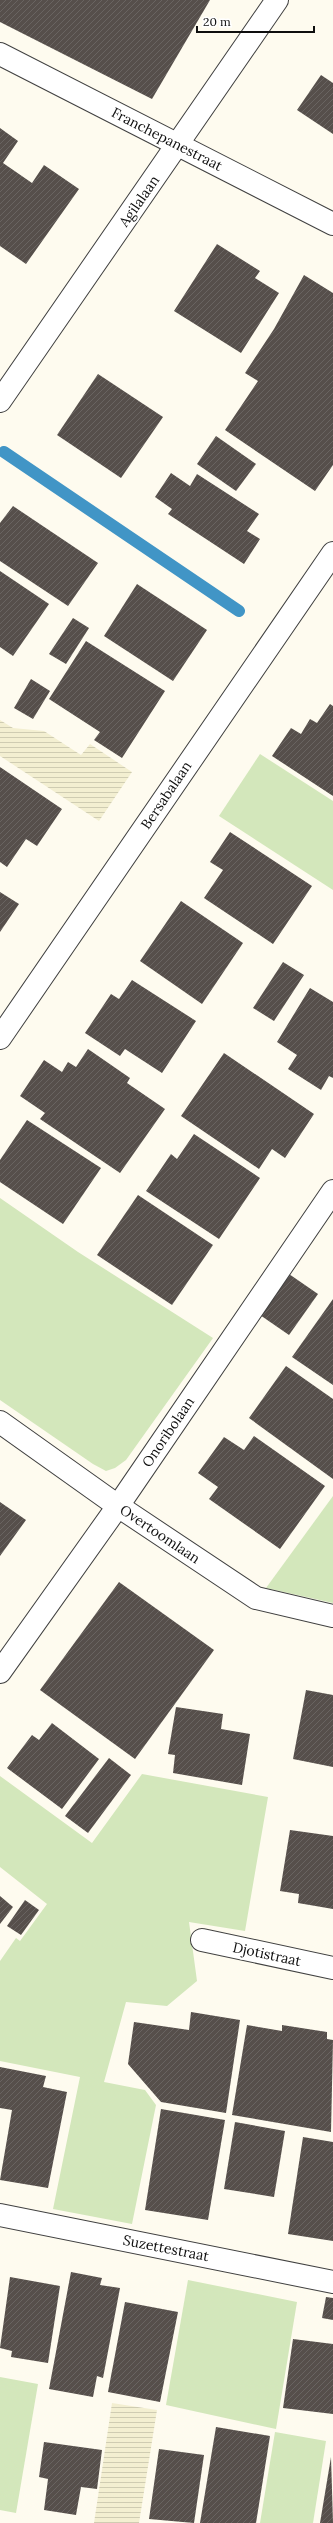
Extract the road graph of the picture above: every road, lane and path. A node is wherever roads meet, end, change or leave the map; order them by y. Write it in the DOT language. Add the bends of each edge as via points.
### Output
graph roads {
  1 [pos="277,0"];
  2 [pos="0,54"];
  3 [pos="179,145"];
  4 [pos="333,224"];
  5 [pos="0,401"];
  6 [pos="333,552"];
  7 [pos="0,1038"];
  8 [pos="333,1191"];
  9 [pos="0,1422"];
  10 [pos="118,1506"];
  11 [pos="333,1616"];
  12 [pos="0,1672"];
  13 [pos="202,1940"];
  14 [pos="333,1968"];
  15 [pos="0,2215"];
  16 [pos="333,2282"];
  1 -- 3 [label="street, Agilalaan"];
  2 -- 3 [label="street, Franchepanestraat"];
  3 -- 4 [label="street, Franchepanestraat"];
  3 -- 5 [label="street, Agilalaan"];
  6 -- 7 [label="street, Bersabalaan"];
  8 -- 10 [label="street, Onoribolaan"];
  9 -- 10 [label="street, Overtoomlaan"];
  10 -- 11 [label="street, Overtoomlaan" via="256,1598"];
  10 -- 12 [label="street, Onoribolaan"];
  13 -- 14 [label="street, Djotistraat"];
  15 -- 16 [label="street, Suzettestraat"];
}
